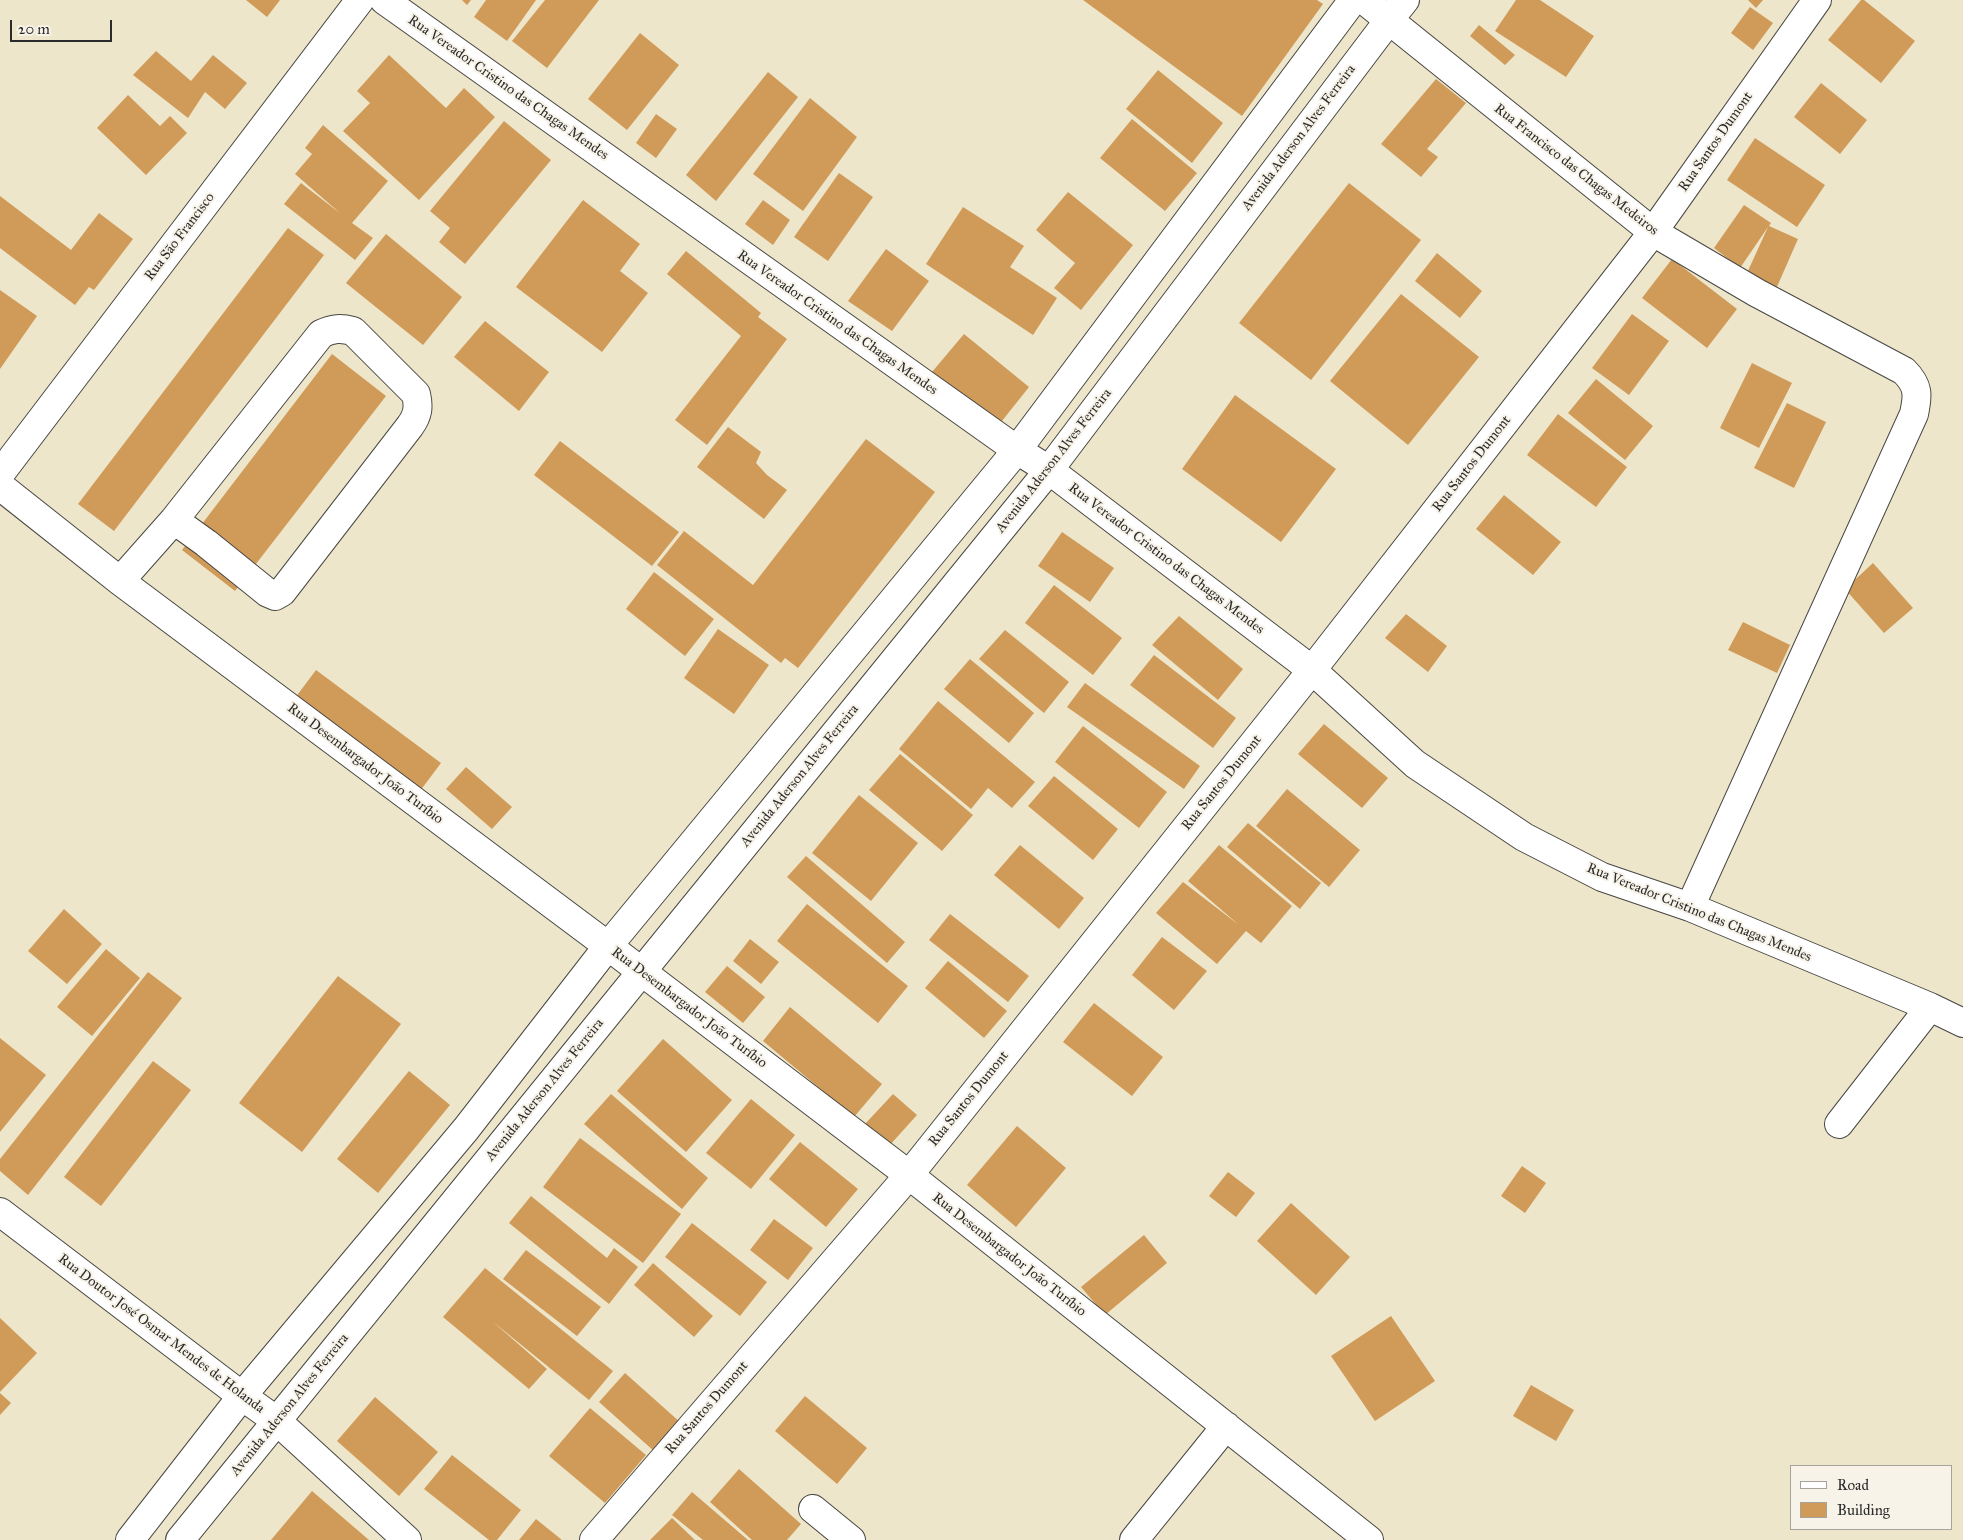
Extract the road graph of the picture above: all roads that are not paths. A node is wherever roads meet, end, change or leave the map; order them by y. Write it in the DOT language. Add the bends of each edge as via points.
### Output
graph roads {
  1 [pos="360,0"];
  2 [pos="384,0"];
  3 [pos="1353,0"];
  4 [pos="1364,0"];
  5 [pos="1817,0"];
  6 [pos="1397,10"];
  7 [pos="1653,232"];
  8 [pos="1016,450"];
  9 [pos="1049,470"];
  10 [pos="0,474"];
  11 [pos="0,486"];
  12 [pos="174,520"];
  13 [pos="120,581"];
  14 [pos="868,630"];
  15 [pos="900,654"];
  16 [pos="1312,670"];
  17 [pos="1690,907"];
  18 [pos="608,946"];
  19 [pos="641,972"];
  20 [pos="1930,1007"];
  21 [pos="1963,1023"];
  22 [pos="1839,1124"];
  23 [pos="908,1175"];
  24 [pos="0,1212"];
  25 [pos="242,1396"];
  26 [pos="278,1422"];
  27 [pos="1226,1426"];
  28 [pos="813,1510"];
  29 [pos="130,1540"];
  30 [pos="180,1540"];
  31 [pos="407,1540"];
  32 [pos="594,1540"];
  33 [pos="852,1540"];
  34 [pos="1134,1540"];
  35 [pos="1369,1540"];
  1 -- 10 [label="street, Rua São Francisco"];
  2 -- 8 [label="street, Rua Vereador Cristino das Chagas Mendes"];
  3 -- 8 [label="street"];
  4 -- 6 [label="street, Rua Francisco das Chagas Medeiros"];
  5 -- 7 [label="street, Rua Santos Dumont"];
  6 -- 7 [label="street, Rua Francisco das Chagas Medeiros"];
  6 -- 9 [label="street, Avenida Aderson Alves Ferreira"];
  7 -- 16 [label="street, Rua Santos Dumont"];
  7 -- 17 [label="street, Rua Francisco das Chagas Medeiros" via="1757,293 1904,371 1913,380 1917,392 1914,414"];
  8 -- 9 [label="street, Rua Vereador Cristino das Chagas Mendes"];
  8 -- 14 [label="street"];
  9 -- 15 [label="street, Avenida Aderson Alves Ferreira"];
  9 -- 16 [label="street, Rua Vereador Cristino das Chagas Mendes"];
  11 -- 13 [label="street, Rua Desembargador João Turíbio"];
  12 -- 12 [label="street" via="321,334 342,328 353,331 416,394 418,404 414,421 282,592 275,596"];
  12 -- 13 [label="street"];
  13 -- 18 [label="street, Rua Desembargador João Turíbio"];
  14 -- 15 [label="street"];
  14 -- 18 [label="street"];
  15 -- 19 [label="street, Avenida Aderson Alves Ferreira"];
  16 -- 17 [label="street, Rua Vereador Cristino das Chagas Mendes" via="1415,764 1524,837 1602,877"];
  16 -- 23 [label="street, Rua Santos Dumont"];
  17 -- 20 [label="street, Rua Vereador Cristino das Chagas Mendes"];
  18 -- 19 [label="street, Rua Desembargador João Turíbio"];
  18 -- 25 [label="street" via="466,1128"];
  19 -- 23 [label="street, Rua Desembargador João Turíbio"];
  19 -- 26 [label="street, Avenida Aderson Alves Ferreira"];
  20 -- 21 [label="street, Rua Vereador Cristino das Chagas Mendes"];
  20 -- 22 [label="street"];
  23 -- 27 [label="street, Rua Desembargador João Turíbio"];
  23 -- 32 [label="street, Rua Santos Dumont"];
  24 -- 25 [label="street, Rua Doutor José Osmar Mendes de Holanda"];
  25 -- 26 [label="street, Rua Doutor José Osmar Mendes de Holanda"];
  25 -- 29 [label="street"];
  26 -- 30 [label="street, Avenida Aderson Alves Ferreira"];
  26 -- 31 [label="street, Rua Doutor José Osmar Mendes de Holanda"];
  27 -- 34 [label="street"];
  27 -- 35 [label="street, Rua Desembargador João Turíbio"];
  28 -- 33 [label="street"];
}
